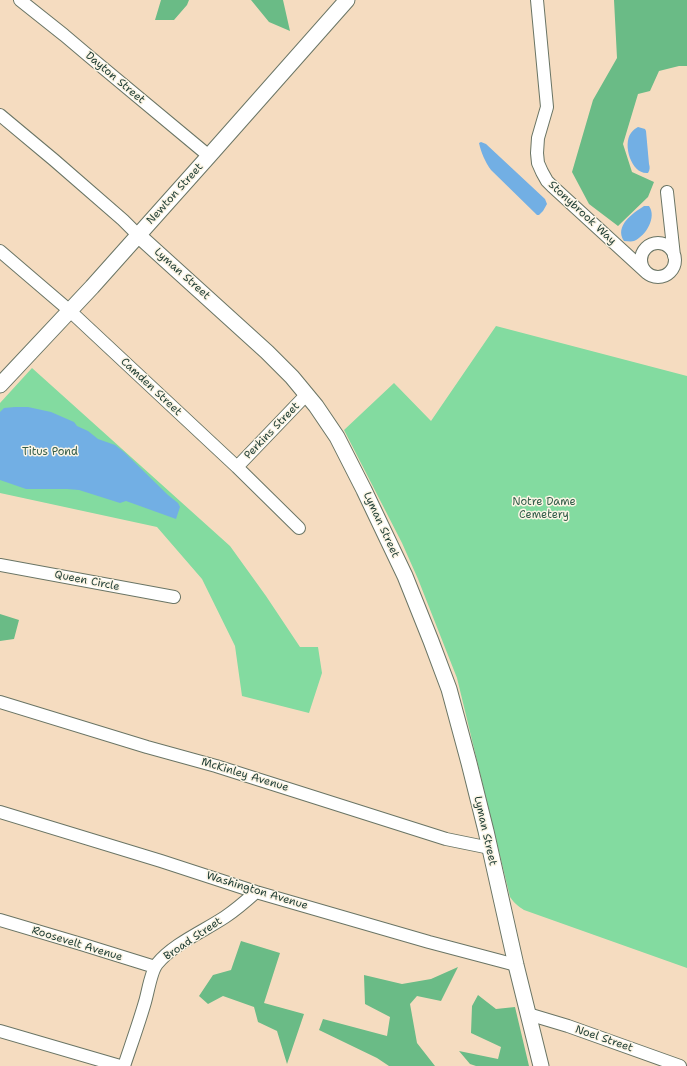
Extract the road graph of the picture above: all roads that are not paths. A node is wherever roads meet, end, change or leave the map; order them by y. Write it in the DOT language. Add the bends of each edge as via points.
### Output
graph roads {
  1 [pos="20,0"];
  2 [pos="347,0"];
  3 [pos="537,0"];
  4 [pos="0,115"];
  5 [pos="209,156"];
  6 [pos="667,192"];
  7 [pos="138,235"];
  8 [pos="0,251"];
  9 [pos="674,259"];
  10 [pos="647,273"];
  11 [pos="70,311"];
  12 [pos="0,384"];
  13 [pos="307,394"];
  14 [pos="237,467"];
  15 [pos="299,528"];
  16 [pos="0,565"];
  17 [pos="174,597"];
  18 [pos="0,702"];
  19 [pos="0,812"];
  20 [pos="490,848"];
  21 [pos="256,892"];
  22 [pos="0,920"];
  23 [pos="516,965"];
  24 [pos="155,967"];
  25 [pos="528,1014"];
  26 [pos="0,1031"];
  27 [pos="120,1066"];
  28 [pos="124,1066"];
  29 [pos="540,1066"];
  30 [pos="680,1066"];
  1 -- 5 [label="street, Dayton Street"];
  2 -- 5 [label="main road, Newton Street"];
  3 -- 10 [label="street, Stonybrook Way" via="547,106 538,138 537,158 540,167 552,186"];
  4 -- 7 [label="street, Lyman Street"];
  5 -- 7 [label="main road, Newton Street"];
  6 -- 9 [label="street"];
  7 -- 11 [label="main road, Newton Street"];
  7 -- 13 [label="main road, Lyman Street" via="268,352"];
  8 -- 11 [label="street, Camden Street"];
  9 -- 10 [label="street" via="672,268 665,275 656,277"];
  9 -- 10 [label="street" via="666,245 650,245 641,258 641,264"];
  11 -- 12 [label="main road, Newton Street"];
  11 -- 14 [label="street, Camden Street"];
  13 -- 14 [label="street, Perkins Street"];
  13 -- 20 [label="main road, Lyman Street" via="334,432 405,576 451,697"];
  14 -- 15 [label="street, Camden Street"];
  16 -- 17 [label="street, Queen Circle"];
  18 -- 20 [label="street, McKinley Avenue" via="216,766 446,839"];
  19 -- 21 [label="street, Washington Avenue" via="167,862"];
  20 -- 23 [label="main road, Lyman Street"];
  21 -- 23 [label="street, Washington Avenue"];
  21 -- 24 [label="street, Broad Street" via="225,917 170,951"];
  22 -- 24 [label="street, Roosevelt Avenue"];
  23 -- 25 [label="main road, Lyman Street"];
  24 -- 28 [label="street, Broad Street"];
  25 -- 29 [label="main road, Lyman Street"];
  25 -- 30 [label="street, Noel Street"];
  26 -- 27 [label="street"];
}
